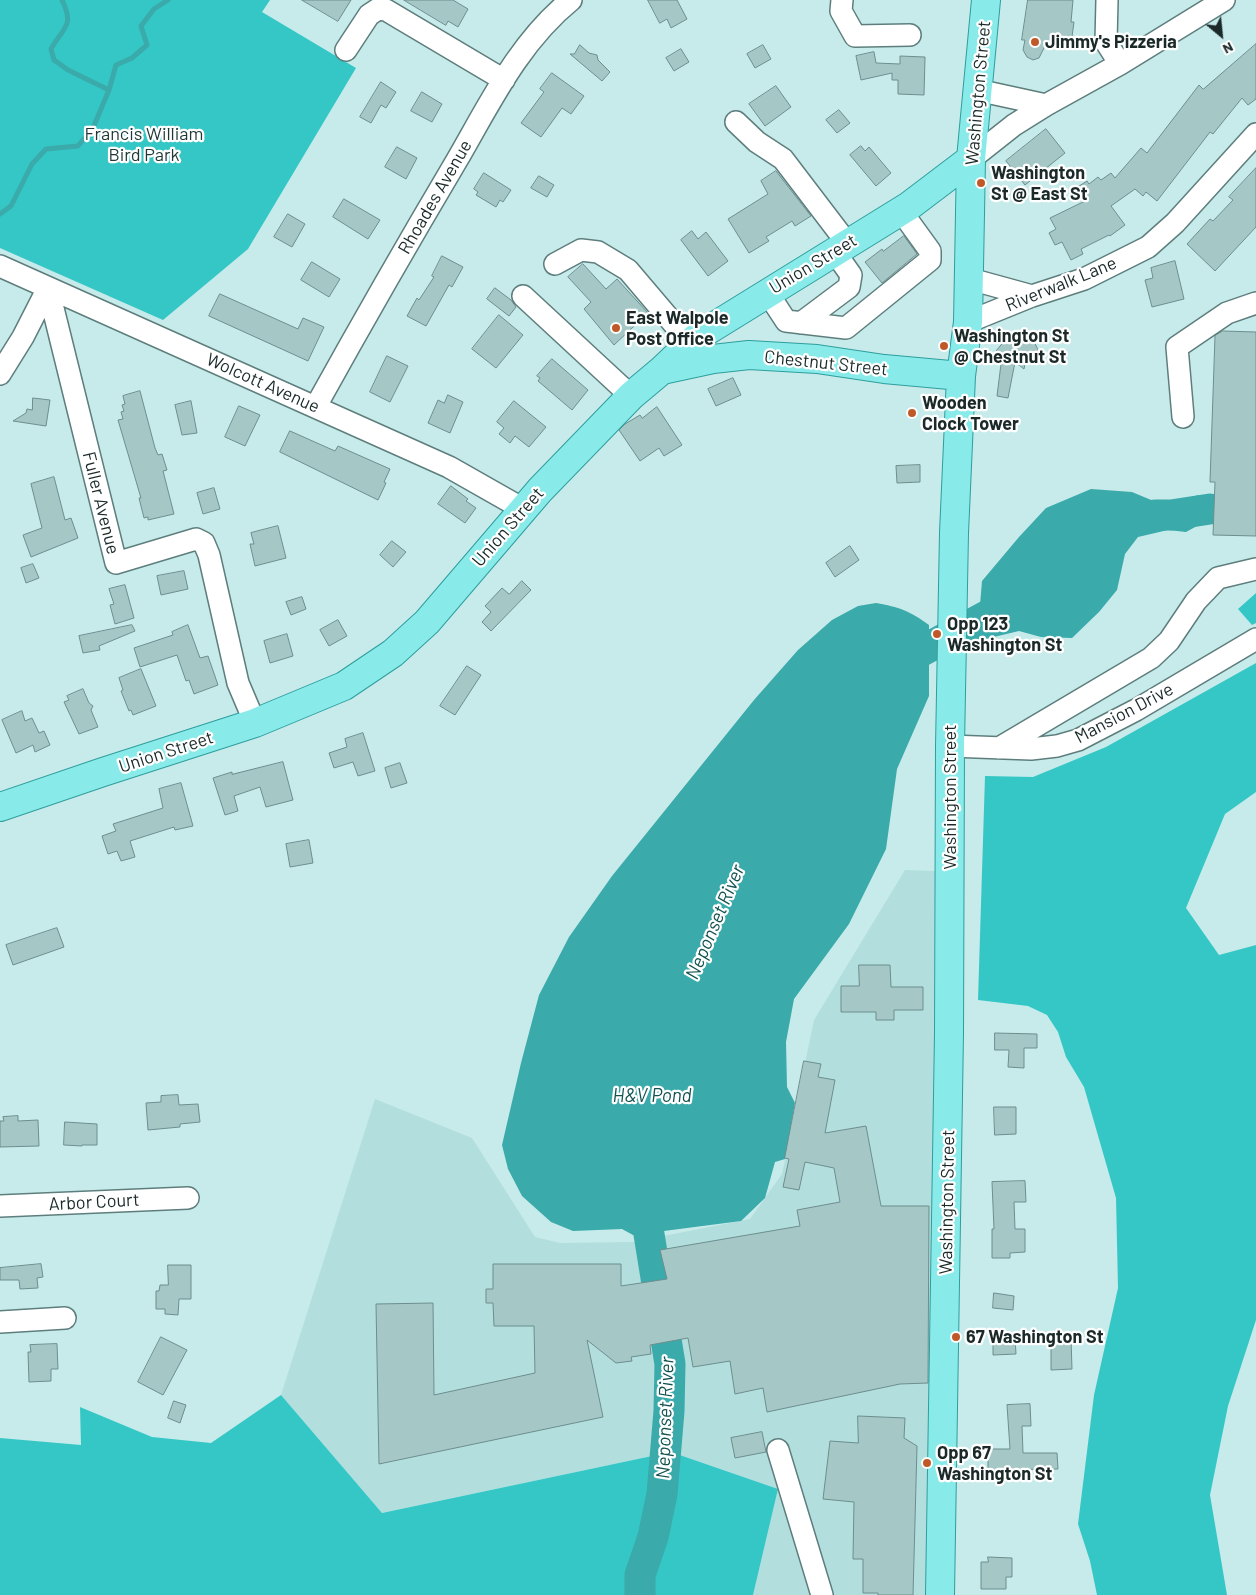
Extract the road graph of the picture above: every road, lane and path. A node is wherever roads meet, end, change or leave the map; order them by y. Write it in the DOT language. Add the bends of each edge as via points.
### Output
graph roads {
  1 [pos="571,0"];
  2 [pos="842,0"];
  3 [pos="986,0"];
  4 [pos="1107,0"];
  5 [pos="1210,4"];
  6 [pos="910,35"];
  7 [pos="346,50"];
  8 [pos="1120,64"];
  9 [pos="504,80"];
  10 [pos="977,90"];
  11 [pos="1046,105"];
  12 [pos="736,122"];
  13 [pos="1256,134"];
  14 [pos="971,159"];
  15 [pos="901,211"];
  16 [pos="841,247"];
  17 [pos="555,264"];
  18 [pos="0,266"];
  19 [pos="970,278"];
  20 [pos="48,288"];
  21 [pos="767,292"];
  22 [pos="523,296"];
  23 [pos="1032,296"];
  24 [pos="1256,303"];
  25 [pos="968,322"];
  26 [pos="801,323"];
  27 [pos="690,343"];
  28 [pos="662,370"];
  29 [pos="0,374"];
  30 [pos="961,376"];
  31 [pos="631,396"];
  32 [pos="316,406"];
  33 [pos="1183,417"];
  34 [pos="523,509"];
  35 [pos="1256,569"];
  36 [pos="1256,639"];
  37 [pos="255,723"];
  38 [pos="950,746"];
  39 [pos="998,748"];
  40 [pos="0,807"];
  41 [pos="188,1198"];
  42 [pos="0,1206"];
  43 [pos="65,1318"];
  44 [pos="0,1322"];
  45 [pos="778,1450"];
  46 [pos="822,1595"];
  47 [pos="940,1595"];
  1 -- 9 [label="street, Rhoades Avenue" via="548,20 520,53"];
  2 -- 6 [label="street" via="842,11 855,36"];
  3 -- 10 [label="main road, Washington Street"];
  4 -- 8 [label="street" via="1106,42"];
  5 -- 8 [label="street"];
  7 -- 9 [label="street" via="369,15 378,9 386,10"];
  8 -- 11 [label="street"];
  9 -- 32 [label="street, Rhoades Avenue"];
  10 -- 11 [label="street"];
  10 -- 14 [label="main road, Washington Street"];
  11 -- 14 [label="street"];
  12 -- 16 [label="street" via="782,159"];
  13 -- 23 [label="street, Riverwalk Lane" via="1175,223 1148,247 1084,279"];
  14 -- 15 [label="main road, Union Street"];
  14 -- 19 [label="main road, Washington Street"];
  15 -- 16 [label="main road, Union Street"];
  15 -- 26 [label="street" via="930,251 930,260 846,328"];
  16 -- 21 [label="main road, Union Street"];
  16 -- 26 [label="street" via="851,275 849,287"];
  17 -- 27 [label="street" via="581,250 598,252 628,270"];
  18 -- 20 [label="street, Wolcott Avenue"];
  19 -- 23 [label="street"];
  19 -- 25 [label="main road, Washington Street"];
  20 -- 29 [label="street"];
  20 -- 32 [label="street, Wolcott Avenue"];
  20 -- 37 [label="street, Fuller Avenue" via="116,563 196,539 204,544 238,683"];
  21 -- 26 [label="street" via="786,320"];
  21 -- 27 [label="main road, Union Street"];
  22 -- 31 [label="street"];
  23 -- 25 [label="street, Riverwalk Lane"];
  24 -- 33 [label="street" via="1227,314 1177,347"];
  25 -- 30 [label="main road, Washington Street"];
  27 -- 28 [label="main road, Union Street"];
  28 -- 30 [label="main road, Chestnut Street" via="749,355 817,359 884,370"];
  28 -- 31 [label="main road, Union Street"];
  30 -- 38 [label="main road, Washington Street"];
  31 -- 34 [label="main road, Union Street"];
  32 -- 34 [label="street, Wolcott Avenue" via="449,467"];
  34 -- 37 [label="main road, Union Street" via="427,622 393,653 344,686"];
  35 -- 39 [label="street" via="1218,578 1196,601 1169,641 1151,658"];
  36 -- 39 [label="street, Mansion Drive" via="1136,710 1078,740 1031,749"];
  37 -- 40 [label="main road, Union Street"];
  38 -- 39 [label="street, Mansion Drive"];
  38 -- 47 [label="main road, Washington Street" via="950,999"];
  41 -- 42 [label="street, Arbor Court"];
  43 -- 44 [label="street"];
  45 -- 46 [label="street"];
}
